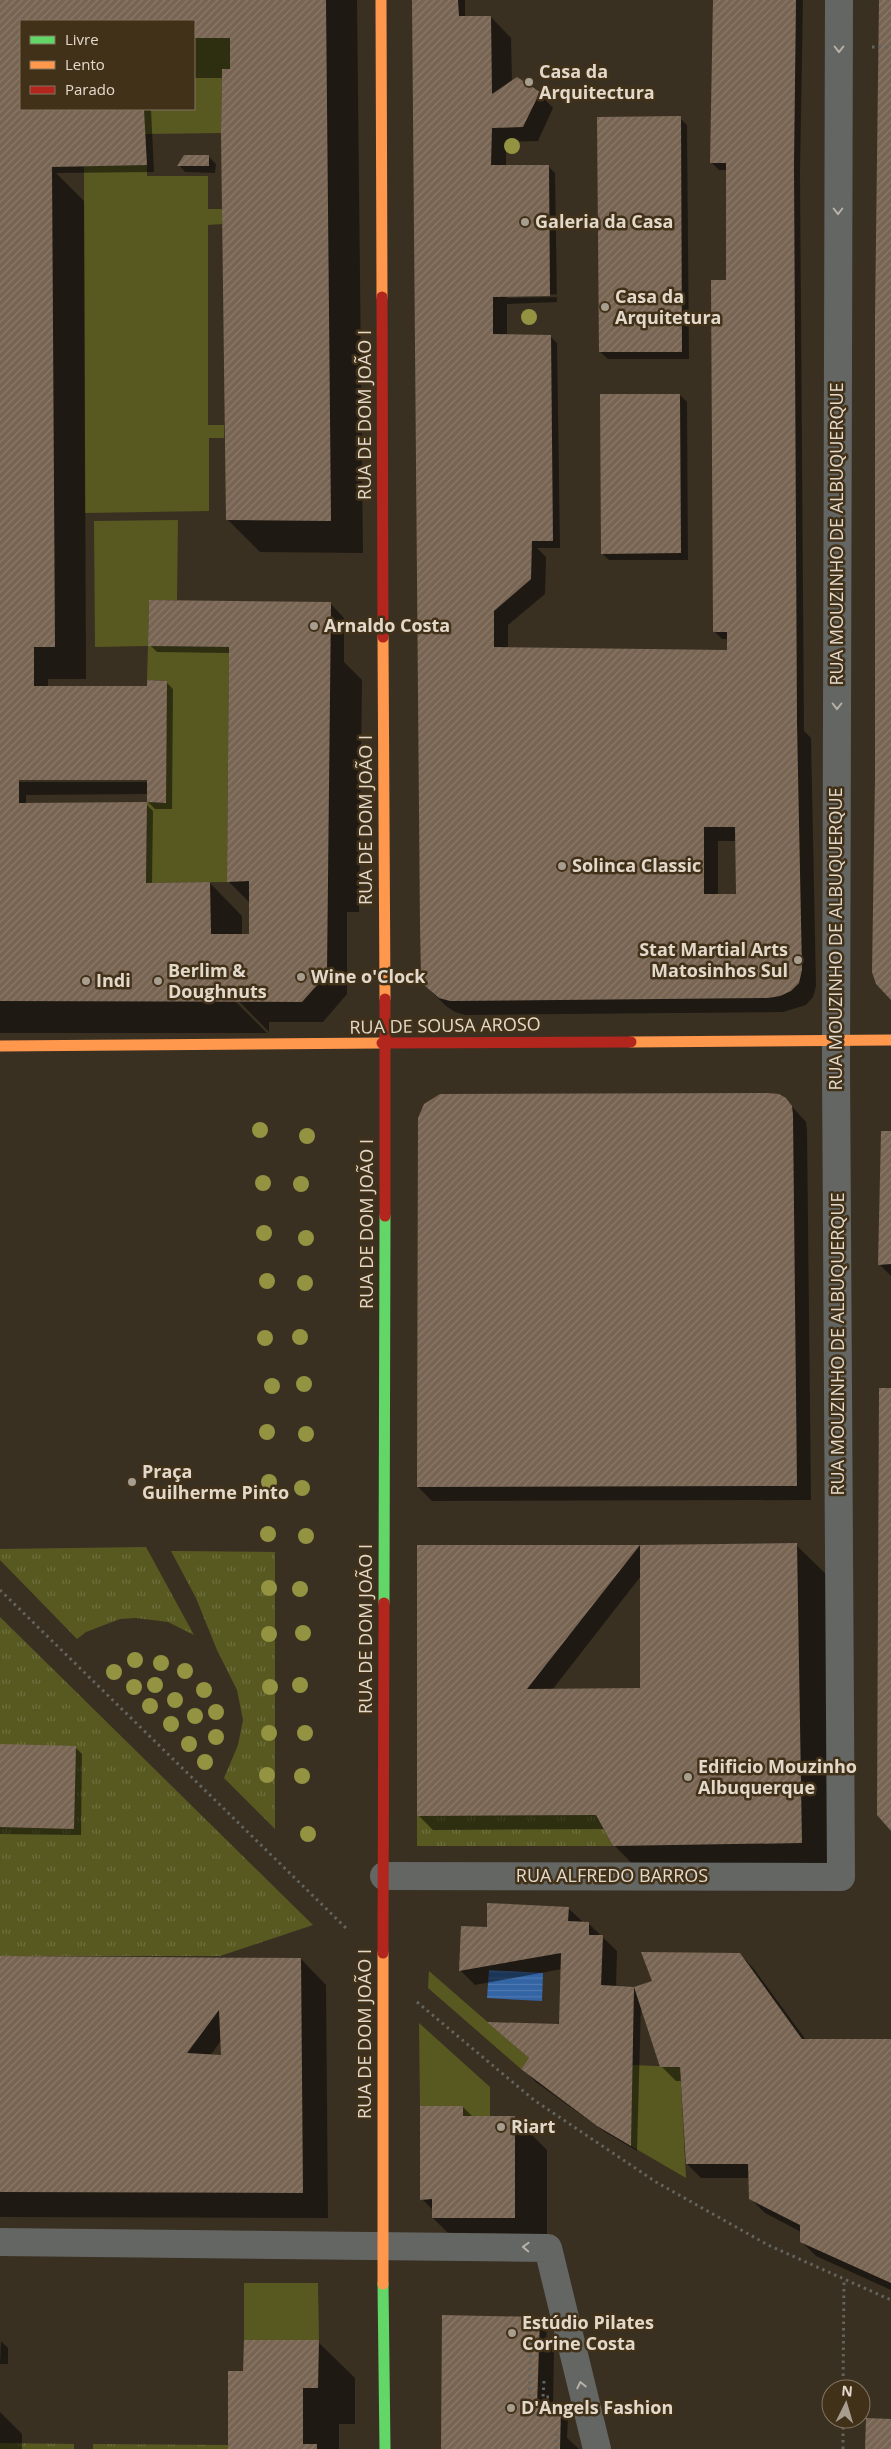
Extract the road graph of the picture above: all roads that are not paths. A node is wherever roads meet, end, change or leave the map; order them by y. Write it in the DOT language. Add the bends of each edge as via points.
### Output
graph roads {
  1 [pos="381,0"];
  2 [pos="839,0"];
  3 [pos="836,1040"];
  4 [pos="891,1040"];
  5 [pos="386,1044"];
  6 [pos="0,1046"];
  7 [pos="384,1876"];
  8 [pos="841,1877"];
  9 [pos="0,2242"];
  10 [pos="383,2245"];
  11 [pos="385,2449"];
  12 [pos="597,2449"];
  1 -- 5 [label="street, RUA DE DOM JOÃO I"];
  2 -- 3 [label="street, RUA MOUZINHO DE ALBUQUERQUE, one-way"];
  3 -- 4 [label="street, RUA DE SOUSA AROSO"];
  3 -- 5 [label="street, RUA DE SOUSA AROSO"];
  3 -- 8 [label="street, RUA MOUZINHO DE ALBUQUERQUE"];
  5 -- 6 [label="street, RUA DE SOUSA AROSO"];
  5 -- 7 [label="street, RUA DE DOM JOÃO I"];
  7 -- 8 [label="street, RUA ALFREDO BARROS"];
  7 -- 10 [label="street, RUA DE DOM JOÃO I"];
  9 -- 10 [label="street"];
  10 -- 11 [label="street, RUA DE DOM JOÃO I"];
  12 -- 10 [label="street, one-way" via="548,2248"];
}
